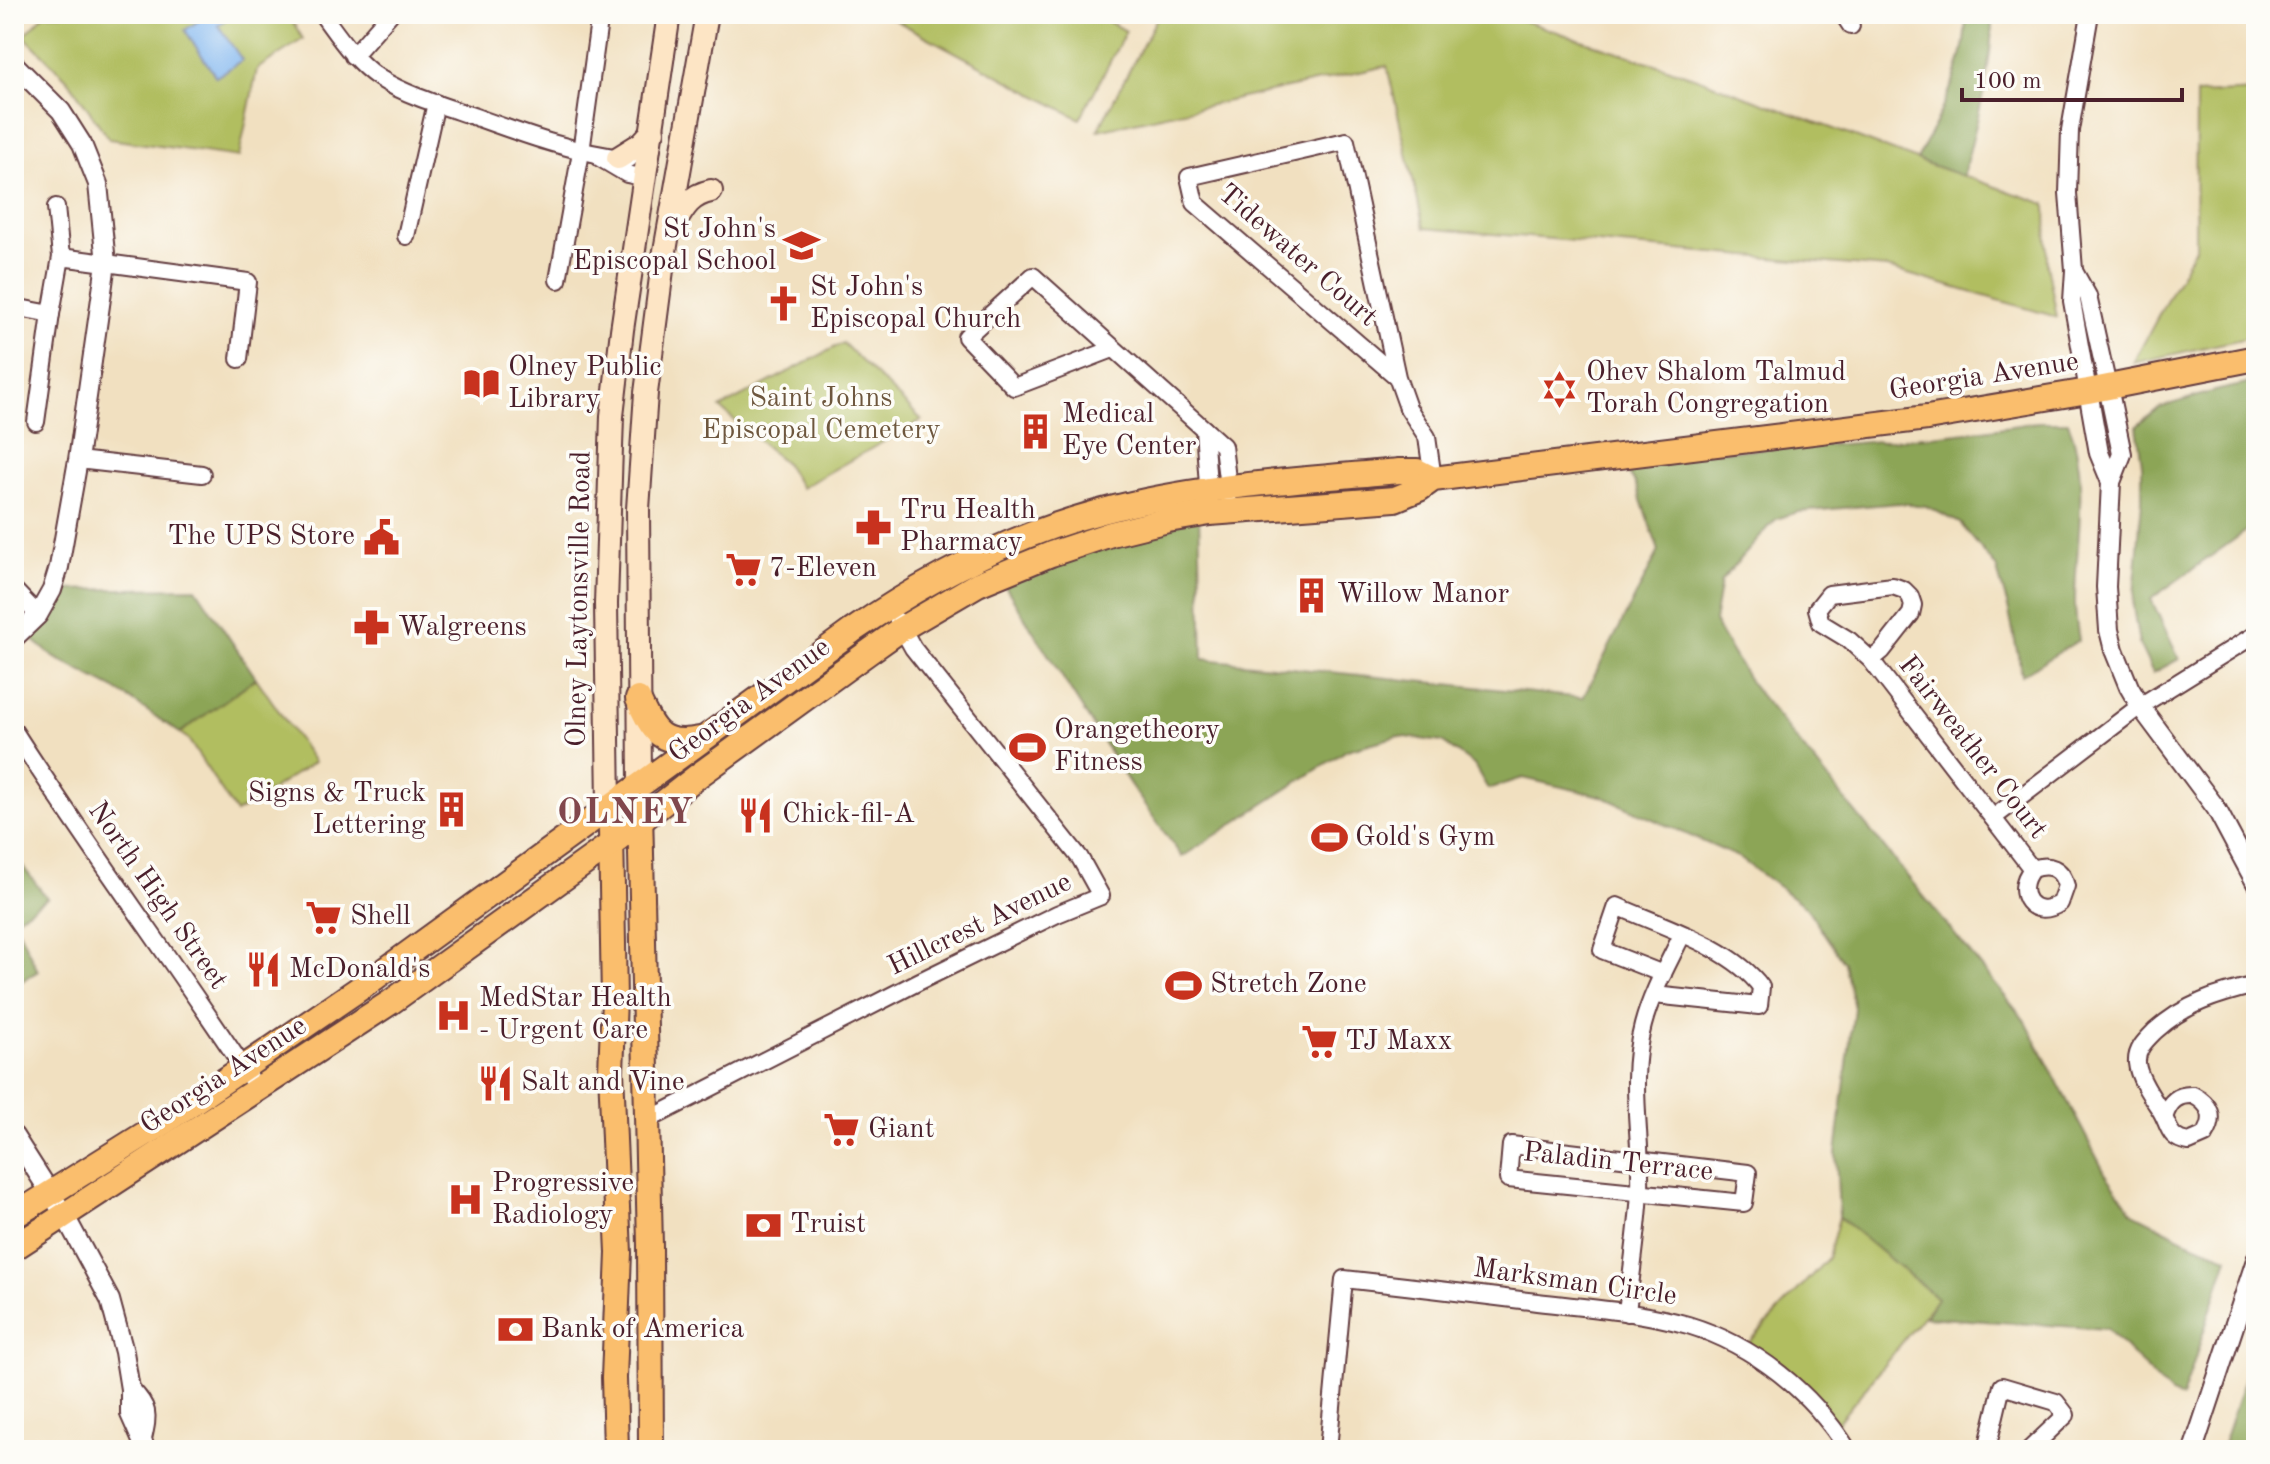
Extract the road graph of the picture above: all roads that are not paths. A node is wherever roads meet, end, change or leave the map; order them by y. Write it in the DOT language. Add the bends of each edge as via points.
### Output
graph roads {
  1 [pos="322,14"];
  2 [pos="390,14"];
  3 [pos="600,14"];
  4 [pos="669,14"];
  5 [pos="707,14"];
  6 [pos="2090,14"];
  7 [pos="353,56"];
  8 [pos="14,64"];
  9 [pos="436,103"];
  10 [pos="653,131"];
  11 [pos="588,154"];
  12 [pos="618,158"];
  13 [pos="647,171"];
  14 [pos="711,191"];
  15 [pos="56,207"];
  16 [pos="668,235"];
  17 [pos="406,236"];
  18 [pos="61,257"];
  19 [pos="106,263"];
  20 [pos="558,280"];
  21 [pos="14,307"];
  22 [pos="51,314"];
  23 [pos="1113,349"];
  24 [pos="2256,358"];
  25 [pos="239,359"];
  26 [pos="1397,377"];
  27 [pos="2098,389"];
  28 [pos="36,422"];
  29 [pos="78,460"];
  30 [pos="202,474"];
  31 [pos="1433,479"];
  32 [pos="1219,501"];
  33 [pos="14,590"];
  34 [pos="890,605"];
  35 [pos="38,615"];
  36 [pos="901,629"];
  37 [pos="2256,634"];
  38 [pos="14,638"];
  39 [pos="1871,660"];
  40 [pos="638,699"];
  41 [pos="2140,706"];
  42 [pos="14,731"];
  43 [pos="702,738"];
  44 [pos="640,784"];
  45 [pos="609,804"];
  46 [pos="1993,818"];
  47 [pos="640,821"];
  48 [pos="611,844"];
  49 [pos="2032,869"];
  50 [pos="2256,883"];
  51 [pos="553,886"];
  52 [pos="613,924"];
  53 [pos="1682,935"];
  54 [pos="1663,974"];
  55 [pos="2256,985"];
  56 [pos="1654,995"];
  57 [pos="244,1068"];
  58 [pos="258,1090"];
  59 [pos="2165,1115"];
  60 [pos="646,1121"];
  61 [pos="14,1136"];
  62 [pos="1640,1159"];
  63 [pos="1640,1191"];
  64 [pos="51,1192"];
  65 [pos="14,1216"];
  66 [pos="65,1216"];
  67 [pos="14,1248"];
  68 [pos="2256,1261"];
  69 [pos="1627,1313"];
  70 [pos="144,1445"];
  71 [pos="616,1450"];
  72 [pos="651,1450"];
  73 [pos="1328,1450"];
  74 [pos="1848,1450"];
  75 [pos="1987,1450"];
  76 [pos="2029,1450"];
  77 [pos="2193,1450"];
  1 -- 7 [label="street"];
  2 -- 7 [label="street"];
  3 -- 11 [label="street"];
  4 -- 10 [label="main road, Olney Laytonsville Road"];
  5 -- 16 [label="main road, Olney Laytonsville Road"];
  6 -- 27 [label="street" via="2070,130 2068,193 2074,270 2088,296"];
  7 -- 9 [label="street" via="380,78"];
  8 -- 19 [label="street" via="61,111 82,144 98,184"];
  9 -- 11 [label="street"];
  9 -- 17 [label="street"];
  10 -- 12 [label="main road"];
  10 -- 13 [label="main road, Olney Laytonsville Road"];
  11 -- 12 [label="street"];
  11 -- 13 [label="street" via="627,174"];
  11 -- 20 [label="street"];
  12 -- 13 [label="street"];
  13 -- 45 [label="main road, Olney Laytonsville Road" via="612,416 606,604"];
  14 -- 16 [label="main road" via="687,202"];
  15 -- 18 [label="street"];
  16 -- 40 [label="main road, Olney Laytonsville Road" via="640,465"];
  18 -- 19 [label="street"];
  18 -- 22 [label="street"];
  19 -- 25 [label="street" via="248,282"];
  19 -- 29 [label="street"];
  21 -- 22 [label="street"];
  22 -- 28 [label="street"];
  23 -- 23 [label="street" via="1033,276 966,337 1014,387"];
  23 -- 32 [label="street" via="1223,446"];
  24 -- 27 [label="main road, Georgia Avenue"];
  26 -- 26 [label="street, Tidewater Court" via="1346,141 1189,177 1195,203"];
  26 -- 31 [label="street, Tidewater Court" via="1408,408 1427,437"];
  27 -- 31 [label="main road, Georgia Avenue" via="1927,418"];
  27 -- 41 [label="street" via="2122,454 2111,482 2109,630 2120,668"];
  29 -- 30 [label="street"];
  29 -- 35 [label="street" via="59,567"];
  31 -- 32 [label="main road, Georgia Avenue" via="1417,471 1399,471"];
  32 -- 34 [label="main road, Georgia Avenue" via="1163,498 1104,510 966,561"];
  32 -- 36 [label="main road, Georgia Avenue" via="1051,554 978,584"];
  33 -- 35 [label="street"];
  34 -- 36 [label="street, Hillcrest Avenue"];
  34 -- 43 [label="main road, Georgia Avenue"];
  35 -- 38 [label="street"];
  36 -- 47 [label="main road, Georgia Avenue"];
  36 -- 60 [label="street, Hillcrest Avenue" via="1080,858 1101,896 932,975"];
  37 -- 41 [label="street"];
  39 -- 39 [label="street, Fairweather Court" via="1821,623 1817,609 1829,594 1893,586 1910,596 1911,614"];
  39 -- 46 [label="street, Fairweather Court"];
  40 -- 43 [label="main road" via="663,738"];
  40 -- 44 [label="main road, Olney Laytonsville Road"];
  41 -- 46 [label="street"];
  41 -- 50 [label="street" via="2216,808"];
  42 -- 57 [label="street, North High Street"];
  43 -- 44 [label="main road, Georgia Avenue"];
  44 -- 45 [label="main road, Georgia Avenue"];
  44 -- 47 [label="main road"];
  45 -- 48 [label="main road"];
  45 -- 57 [label="main road, Georgia Avenue"];
  46 -- 49 [label="street, Fairweather Court"];
  47 -- 48 [label="main road, Georgia Avenue"];
  47 -- 60 [label="main road"];
  48 -- 51 [label="main road, Georgia Avenue"];
  48 -- 52 [label="main road"];
  51 -- 52 [label="main road" via="592,880"];
  51 -- 58 [label="main road, Georgia Avenue"];
  52 -- 71 [label="main road" via="611,1071 619,1253"];
  53 -- 54 [label="street"];
  53 -- 54 [label="street" via="1617,906 1602,950"];
  53 -- 56 [label="street" via="1744,969 1761,987 1759,1006"];
  54 -- 56 [label="street"];
  55 -- 59 [label="street" via="2188,1006 2142,1045 2137,1064"];
  56 -- 62 [label="street" via="1638,1053"];
  57 -- 58 [label="street, North High Street"];
  57 -- 64 [label="main road, Georgia Avenue"];
  58 -- 66 [label="main road, Georgia Avenue"];
  60 -- 72 [label="main road"];
  61 -- 64 [label="street"];
  62 -- 63 [label="street"];
  62 -- 63 [label="street, Paladin Terrace" via="1748,1173 1744,1203"];
  62 -- 63 [label="street, Paladin Terrace" via="1511,1145 1508,1179"];
  63 -- 69 [label="street"];
  64 -- 65 [label="main road, Georgia Avenue"];
  64 -- 66 [label="street"];
  66 -- 67 [label="main road, Georgia Avenue"];
  66 -- 70 [label="street" via="110,1300 130,1389 147,1416"];
  68 -- 77 [label="street"];
  69 -- 73 [label="street, Marksman Circle" via="1344,1279"];
  69 -- 74 [label="street, Marksman Circle" via="1700,1330 1770,1365 1809,1399"];
  75 -- 76 [label="street" via="2002,1386 2056,1402 2066,1415"];
}
